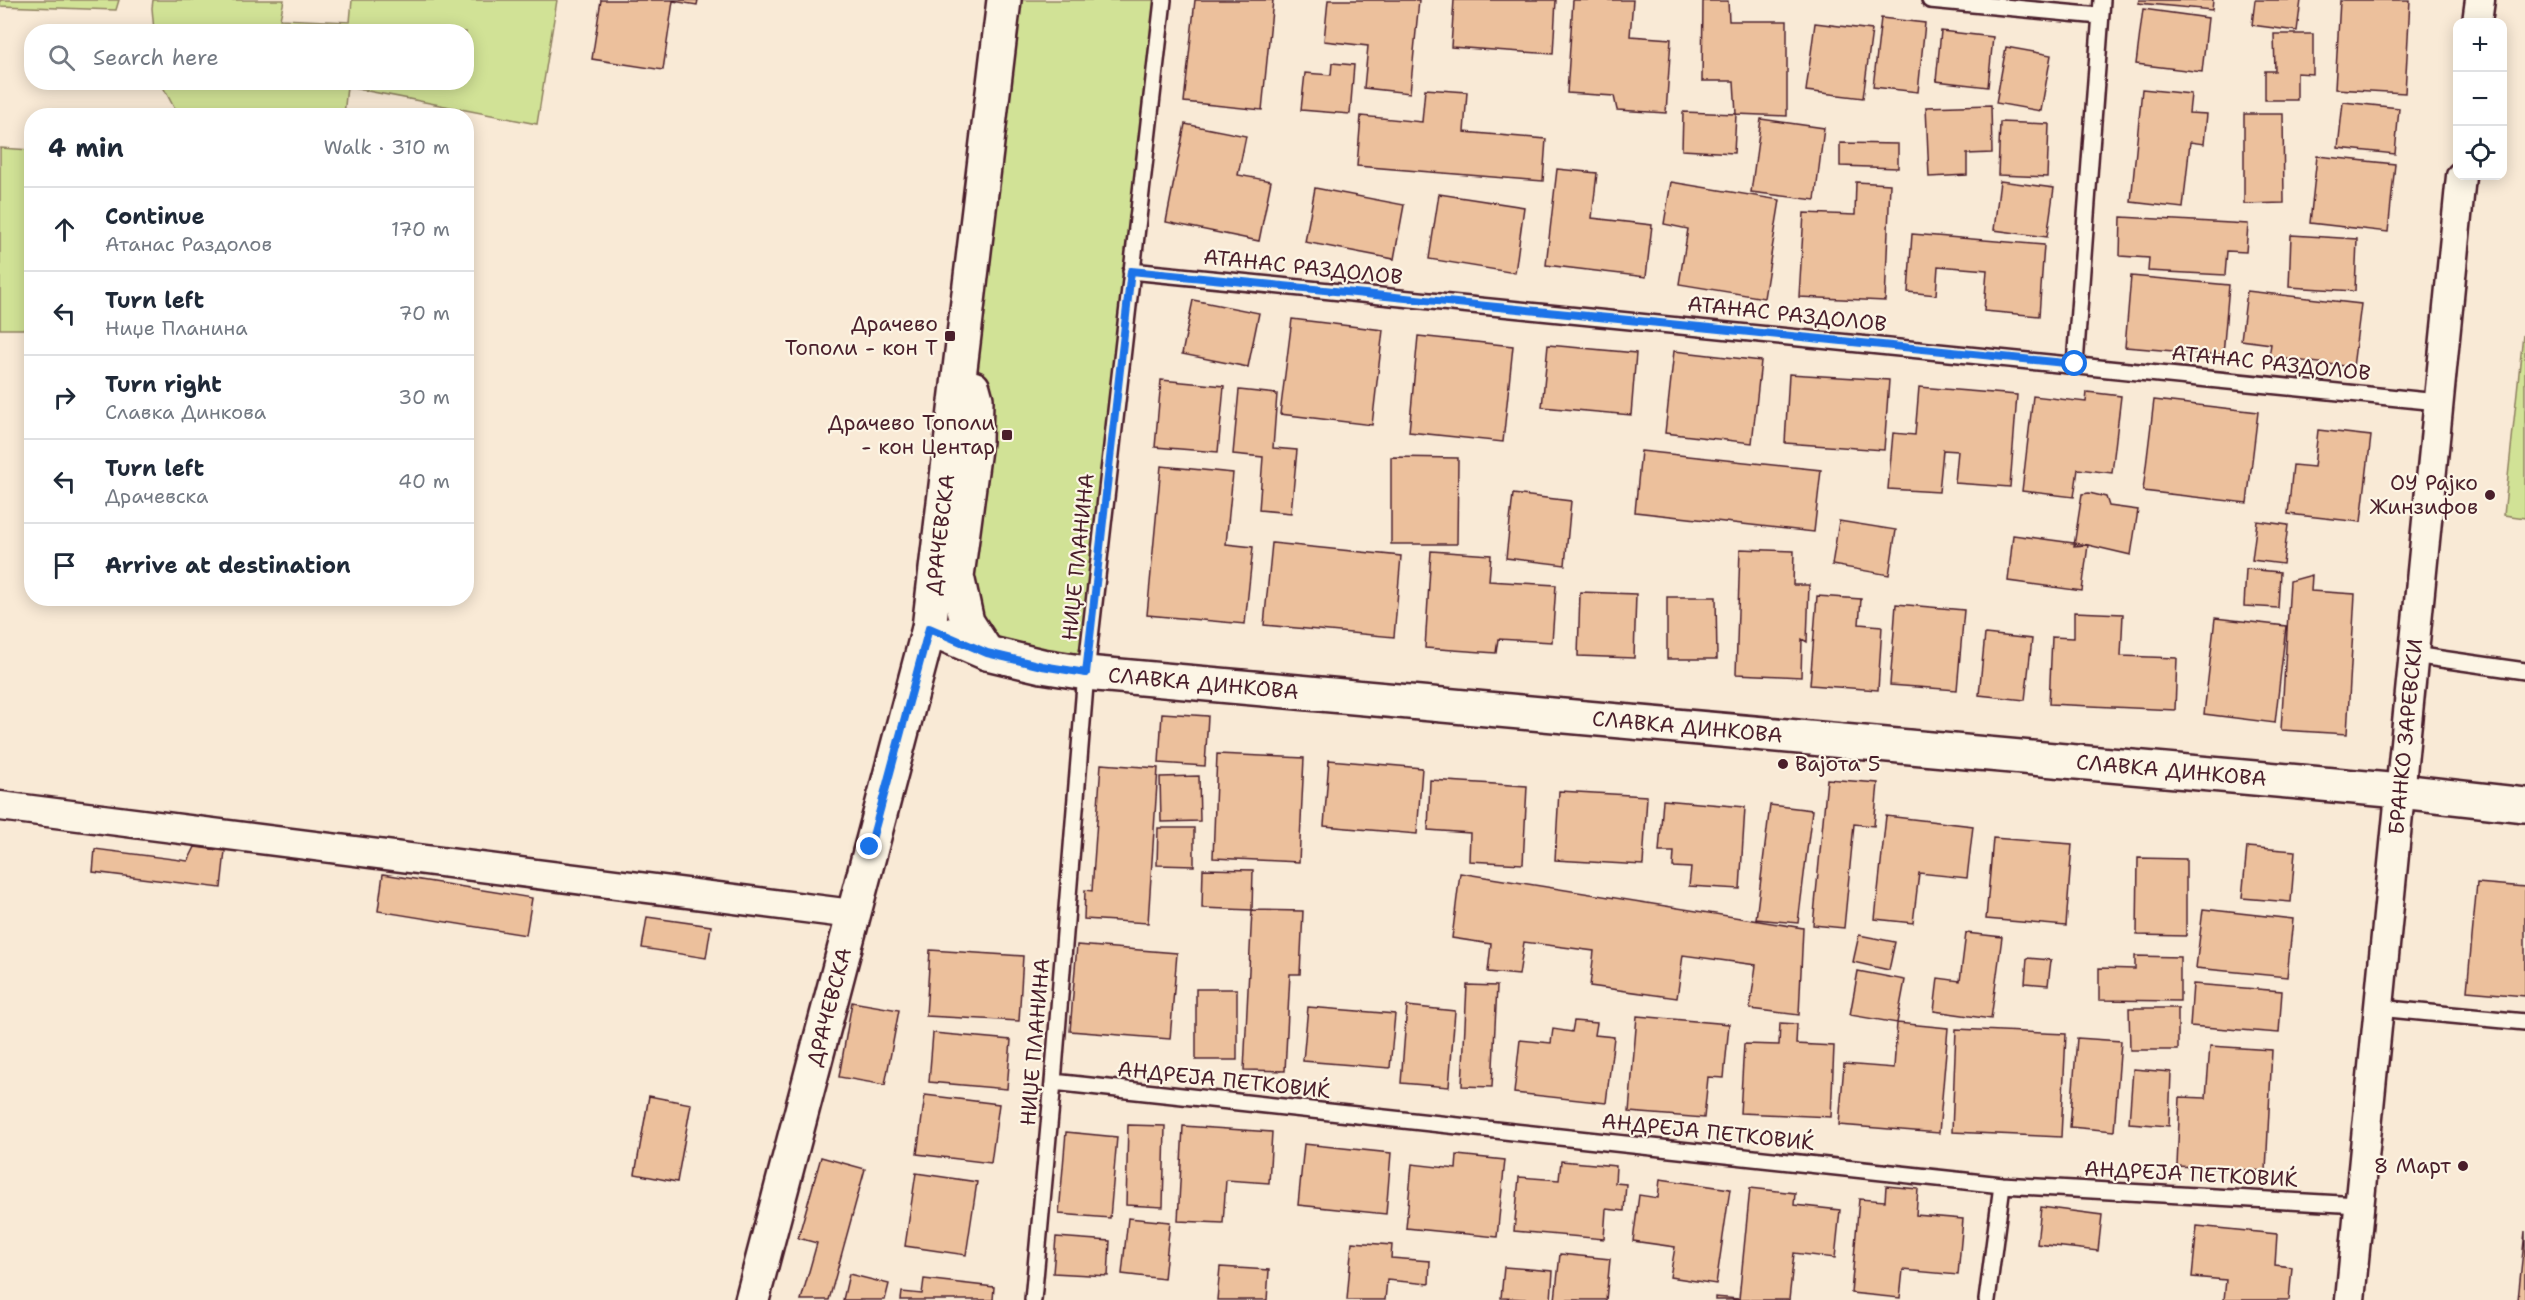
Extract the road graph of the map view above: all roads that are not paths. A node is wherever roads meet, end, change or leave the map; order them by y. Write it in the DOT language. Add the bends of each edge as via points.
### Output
graph roads {
  1 [pos="1004,0"];
  2 [pos="1163,0"];
  3 [pos="1930,0"];
  4 [pos="2480,0"];
  5 [pos="2102,8"];
  6 [pos="2478,18"];
  7 [pos="2462,180"];
  8 [pos="1131,271"];
  9 [pos="962,351"];
  10 [pos="2075,364"];
  11 [pos="2438,402"];
  12 [pos="929,628"];
  13 [pos="987,653"];
  14 [pos="2413,655"];
  15 [pos="2525,671"];
  16 [pos="1086,673"];
  17 [pos="2400,791"];
  18 [pos="2525,805"];
  19 [pos="0,806"];
  20 [pos="852,914"];
  21 [pos="2378,1008"];
  22 [pos="2525,1022"];
  23 [pos="1053,1082"];
  24 [pos="2002,1185"];
  25 [pos="2359,1205"];
  26 [pos="752,1300"];
  27 [pos="1033,1300"];
  28 [pos="1987,1300"];
  29 [pos="2349,1300"];
  1 -- 9 [label="street, ДРАЧЕВСКА"];
  2 -- 8 [label="lane, НИЏЕ ПЛАНИНА"];
  3 -- 5 [label="lane"];
  4 -- 6 [label="street"];
  5 -- 10 [label="lane"];
  7 -- 11 [label="street, БРАНКО ЗАРЕВСКИ"];
  8 -- 10 [label="lane, АТАНАС РАЗДОЛОВ"];
  8 -- 16 [label="lane, НИЏЕ ПЛАНИНА"];
  9 -- 12 [label="street, ДРАЧЕВСКА"];
  9 -- 13 [label="street" via="976,399 975,441 957,576 967,622"];
  10 -- 11 [label="lane, АТАНАС РАЗДОЛОВ"];
  11 -- 14 [label="street, БРАНКО ЗАРЕВСКИ"];
  12 -- 13 [label="street, СЛАВКА ДИНКОВА"];
  12 -- 20 [label="street, ДРАЧЕВСКА"];
  13 -- 16 [label="street, СЛАВКА ДИНКОВА"];
  14 -- 15 [label="lane"];
  14 -- 17 [label="street, БРАНКО ЗАРЕВСКИ"];
  16 -- 17 [label="street, СЛАВКА ДИНКОВА"];
  16 -- 23 [label="lane, НИЏЕ ПЛАНИНА"];
  17 -- 18 [label="street, СЛАВКА ДИНКОВА"];
  17 -- 21 [label="street, БРАНКО ЗАРЕВСКИ"];
  19 -- 20 [label="street"];
  20 -- 26 [label="street, ДРАЧЕВСКА"];
  21 -- 22 [label="lane"];
  21 -- 25 [label="street, БРАНКО ЗАРЕВСКИ"];
  23 -- 24 [label="lane, АНДРЕЈА ПЕТКОВИЌ"];
  23 -- 27 [label="lane, НИЏЕ ПЛАНИНА"];
  24 -- 25 [label="lane, АНДРЕЈА ПЕТКОВИЌ"];
  24 -- 28 [label="lane"];
  25 -- 29 [label="street, БРАНКО ЗАРЕВСКИ"];
}
